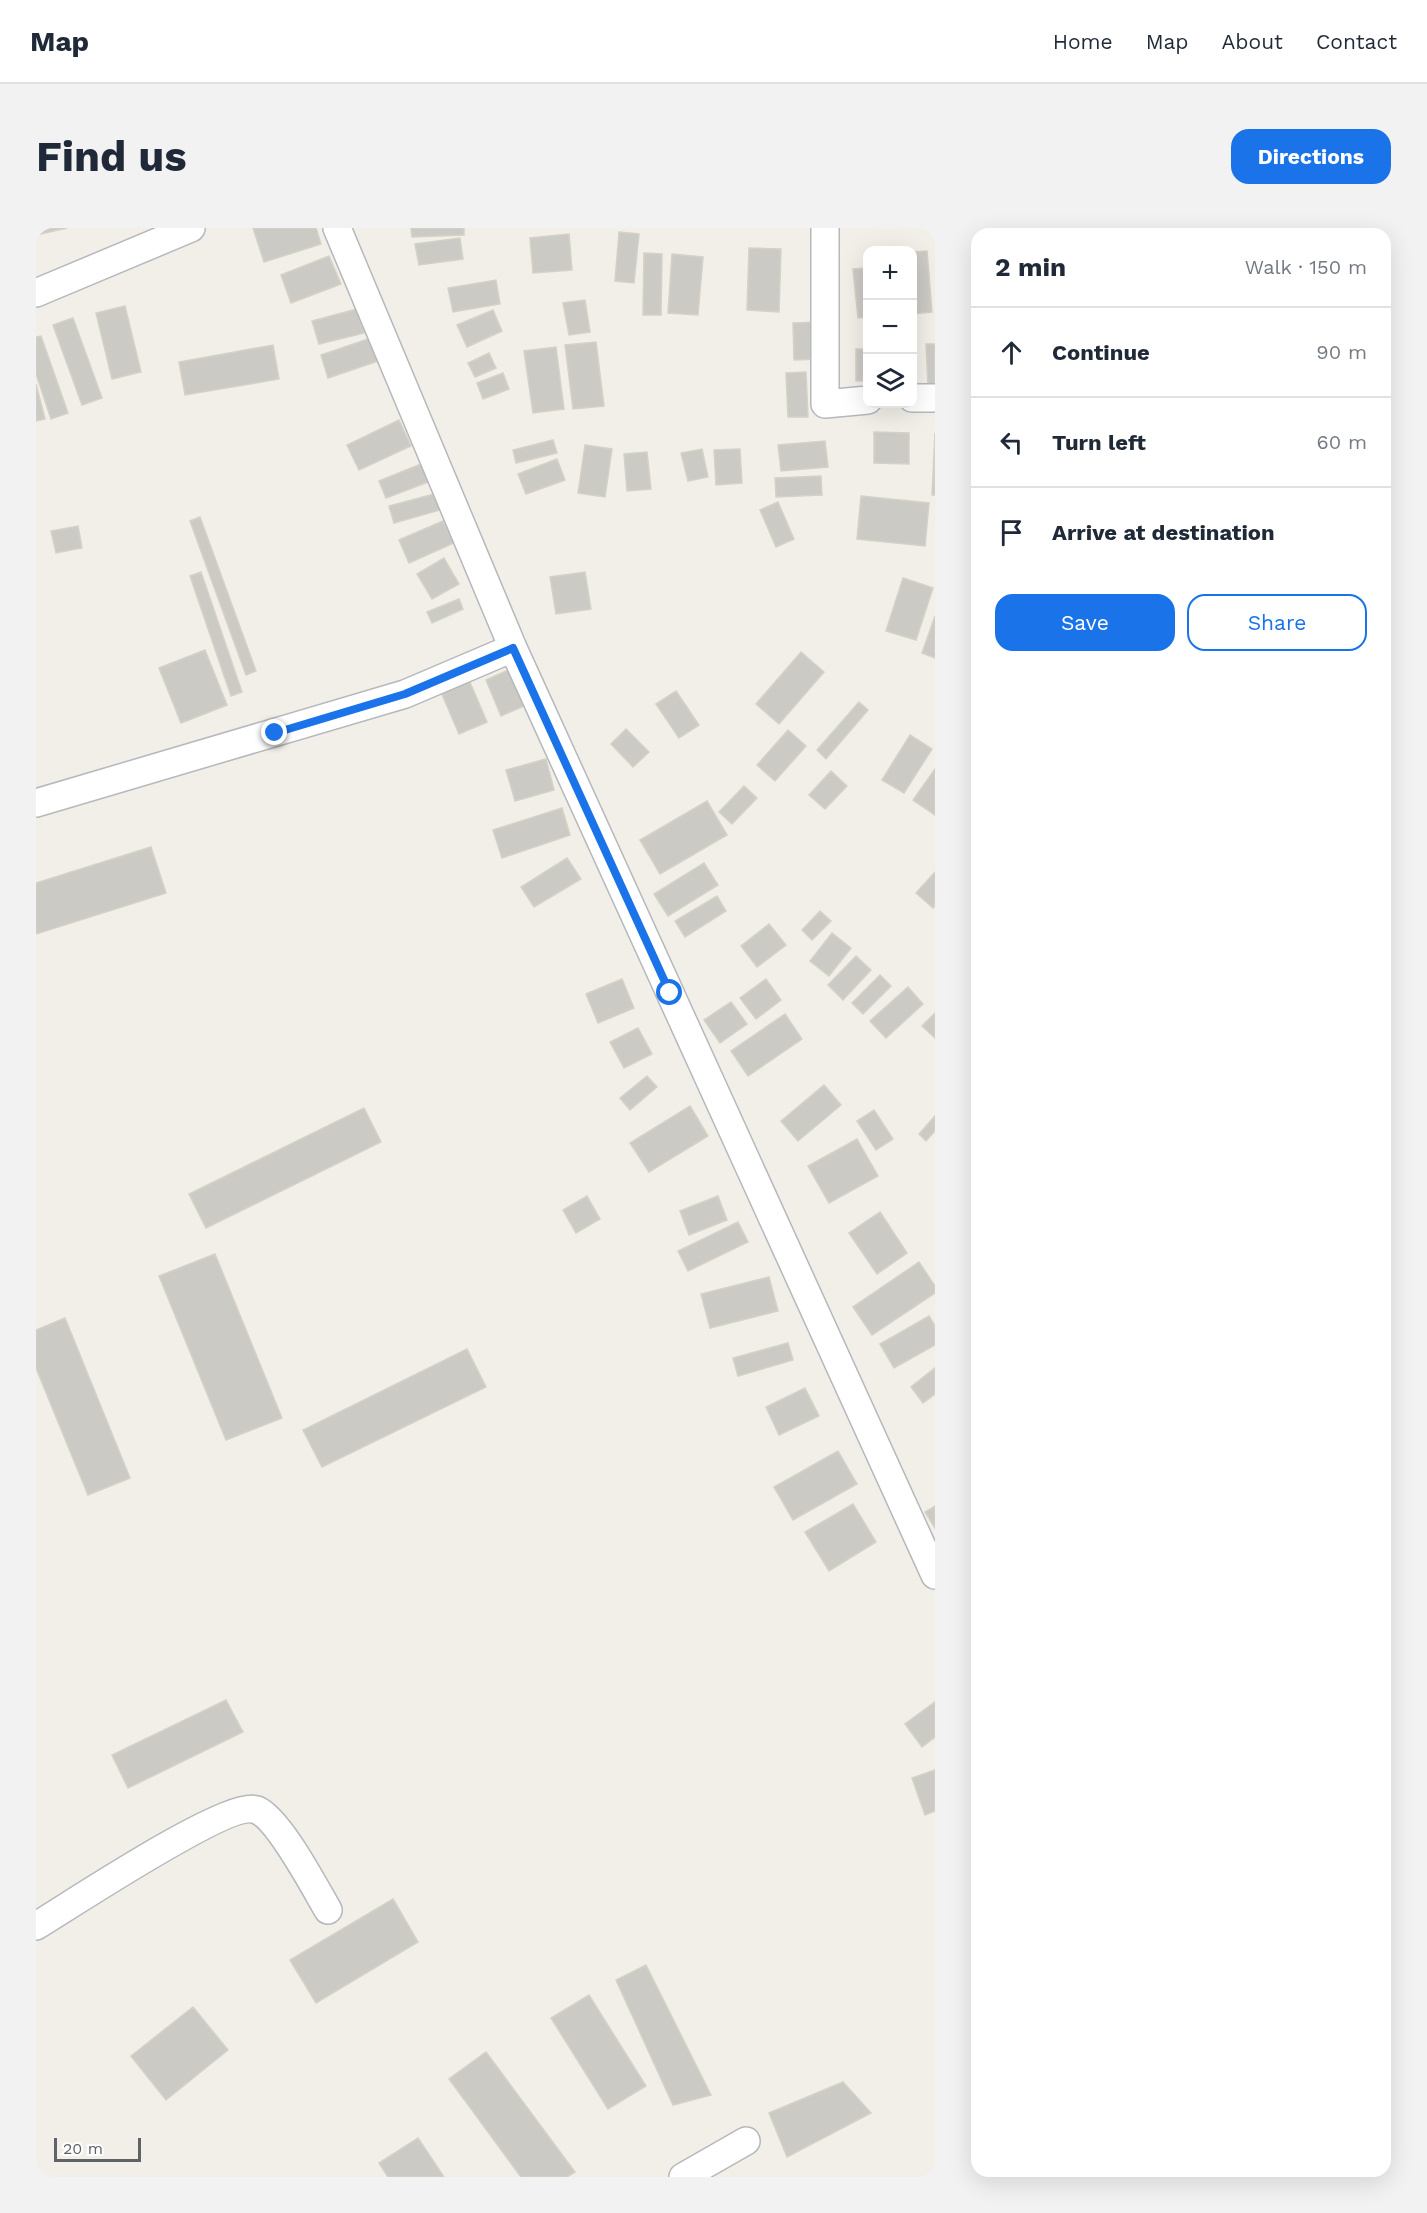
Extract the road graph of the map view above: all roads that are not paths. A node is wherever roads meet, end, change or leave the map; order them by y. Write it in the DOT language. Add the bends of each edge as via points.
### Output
graph roads {
  1 [pos="190,228"];
  2 [pos="337,228"];
  3 [pos="825,228"];
  4 [pos="36,293"];
  5 [pos="917,398"];
  6 [pos="935,398"];
  7 [pos="863,400"];
  8 [pos="513,648"];
  9 [pos="36,803"];
  10 [pos="935,1575"];
  11 [pos="328,1910"];
  12 [pos="36,1926"];
  13 [pos="746,2141"];
  14 [pos="682,2177"];
  1 -- 4 [label="street"];
  2 -- 8 [label="street"];
  3 -- 7 [label="street" via="825,404"];
  5 -- 6 [label="street"];
  8 -- 9 [label="street" via="405,694"];
  8 -- 10 [label="street"];
  11 -- 12 [label="street" via="279,1830 256,1809 243,1809 175,1842"];
  13 -- 14 [label="street"];
}
